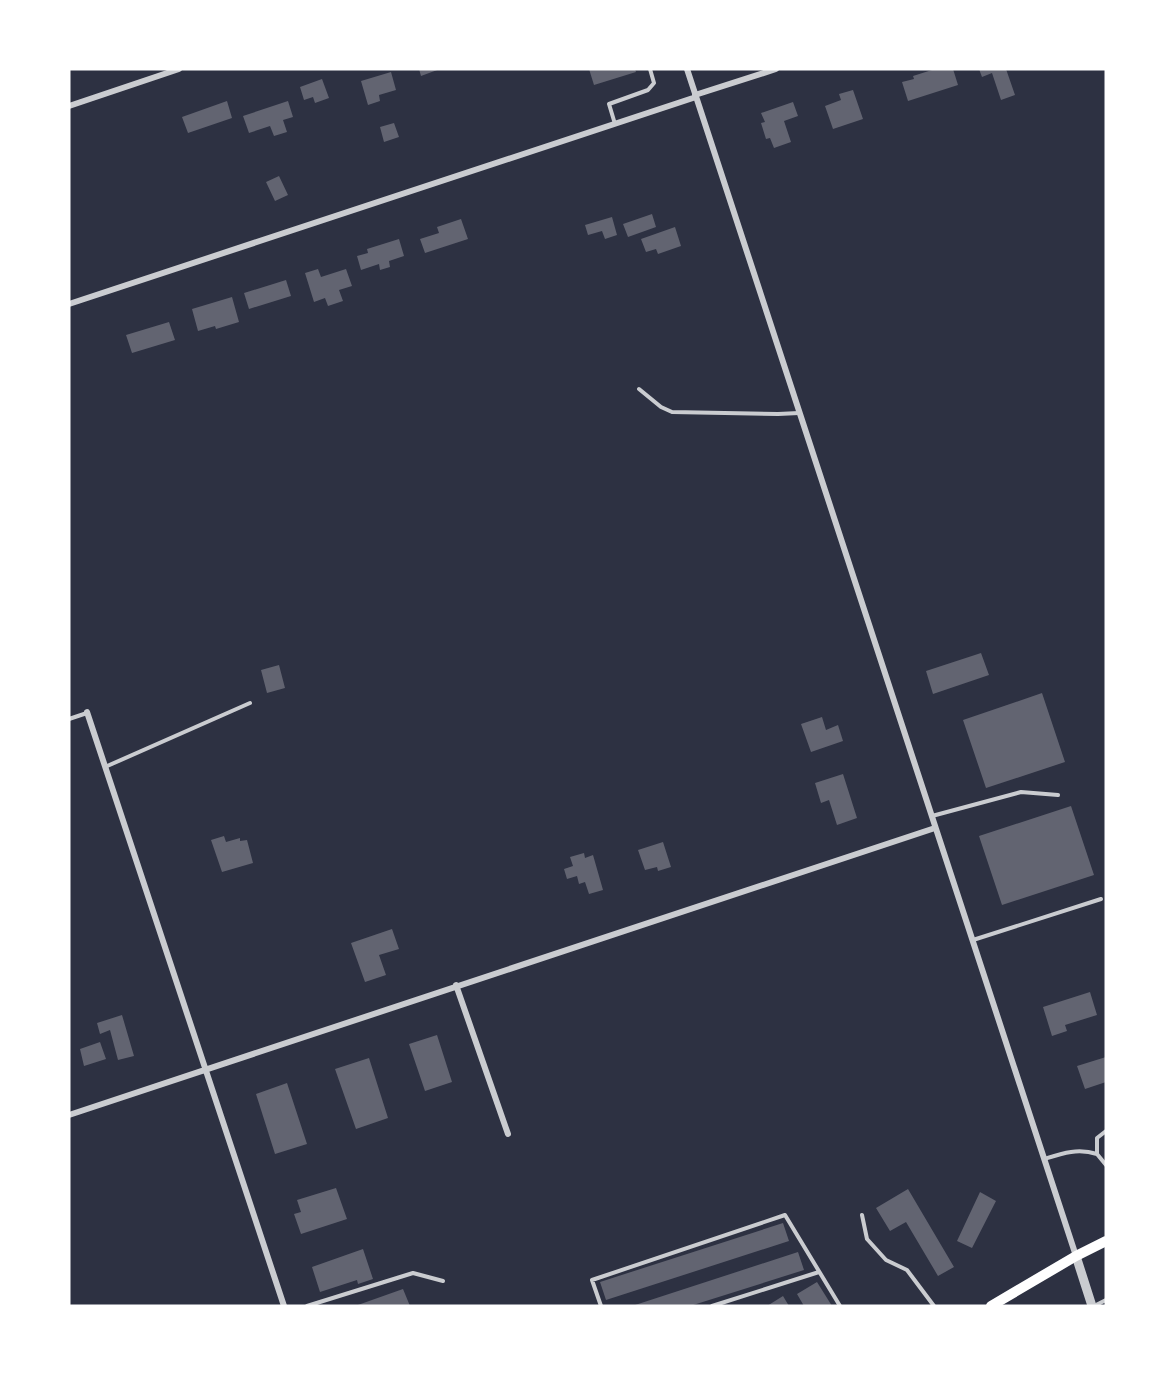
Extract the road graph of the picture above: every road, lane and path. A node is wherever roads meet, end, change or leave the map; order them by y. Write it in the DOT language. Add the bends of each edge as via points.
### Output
graph roads {
  1 [pos="179,69"];
  2 [pos="650,69"];
  3 [pos="687,69"];
  4 [pos="776,69"];
  5 [pos="696,96"];
  6 [pos="69,106"];
  7 [pos="615,124"];
  8 [pos="69,304"];
  9 [pos="639,389"];
  10 [pos="800,412"];
  11 [pos="250,702"];
  12 [pos="87,712"];
  13 [pos="69,719"];
  14 [pos="105,767"];
  15 [pos="1058,795"];
  16 [pos="932,816"];
  17 [pos="935,828"];
  18 [pos="1101,899"];
  19 [pos="972,940"];
  20 [pos="456,986"];
  21 [pos="204,1070"];
  22 [pos="69,1115"];
  23 [pos="1106,1131"];
  24 [pos="508,1134"];
  25 [pos="1097,1154"];
  26 [pos="1044,1159"];
  27 [pos="1106,1165"];
  28 [pos="862,1215"];
  29 [pos="1106,1241"];
  30 [pos="1076,1256"];
  31 [pos="819,1272"];
  32 [pos="443,1281"];
  33 [pos="1106,1300"];
  34 [pos="284,1306"];
  35 [pos="307,1306"];
  36 [pos="601,1306"];
  37 [pos="712,1306"];
  38 [pos="840,1306"];
  39 [pos="934,1306"];
  40 [pos="991,1306"];
  41 [pos="1093,1306"];
  1 -- 6 [label="street"];
  2 -- 7 [label="lane" via="654,82 648,90 609,104"];
  3 -- 5 [label="street"];
  4 -- 5 [label="street"];
  5 -- 7 [label="street"];
  5 -- 10 [label="street"];
  7 -- 8 [label="street"];
  9 -- 10 [label="lane" via="672,412"];
  10 -- 16 [label="street"];
  11 -- 14 [label="lane"];
  12 -- 13 [label="lane"];
  12 -- 14 [label="street"];
  14 -- 21 [label="street"];
  15 -- 16 [label="lane" via="1021,792"];
  16 -- 17 [label="street"];
  17 -- 19 [label="street"];
  17 -- 20 [label="street"];
  18 -- 19 [label="lane"];
  19 -- 26 [label="street"];
  20 -- 21 [label="street"];
  20 -- 24 [label="street"];
  21 -- 22 [label="street"];
  21 -- 34 [label="street"];
  23 -- 25 [label="lane" via="1097,1138"];
  25 -- 26 [label="lane" via="1069,1151"];
  25 -- 27 [label="lane"];
  26 -- 30 [label="street"];
  28 -- 39 [label="lane" via="867,1239 886,1260 907,1270"];
  29 -- 30 [label="main road"];
  30 -- 40 [label="main road"];
  30 -- 41 [label="street"];
  31 -- 36 [label="lane" via="785,1215 592,1280"];
  31 -- 37 [label="lane"];
  31 -- 38 [label="lane"];
  32 -- 35 [label="lane" via="413,1273"];
  33 -- 41 [label="lane"];
}
